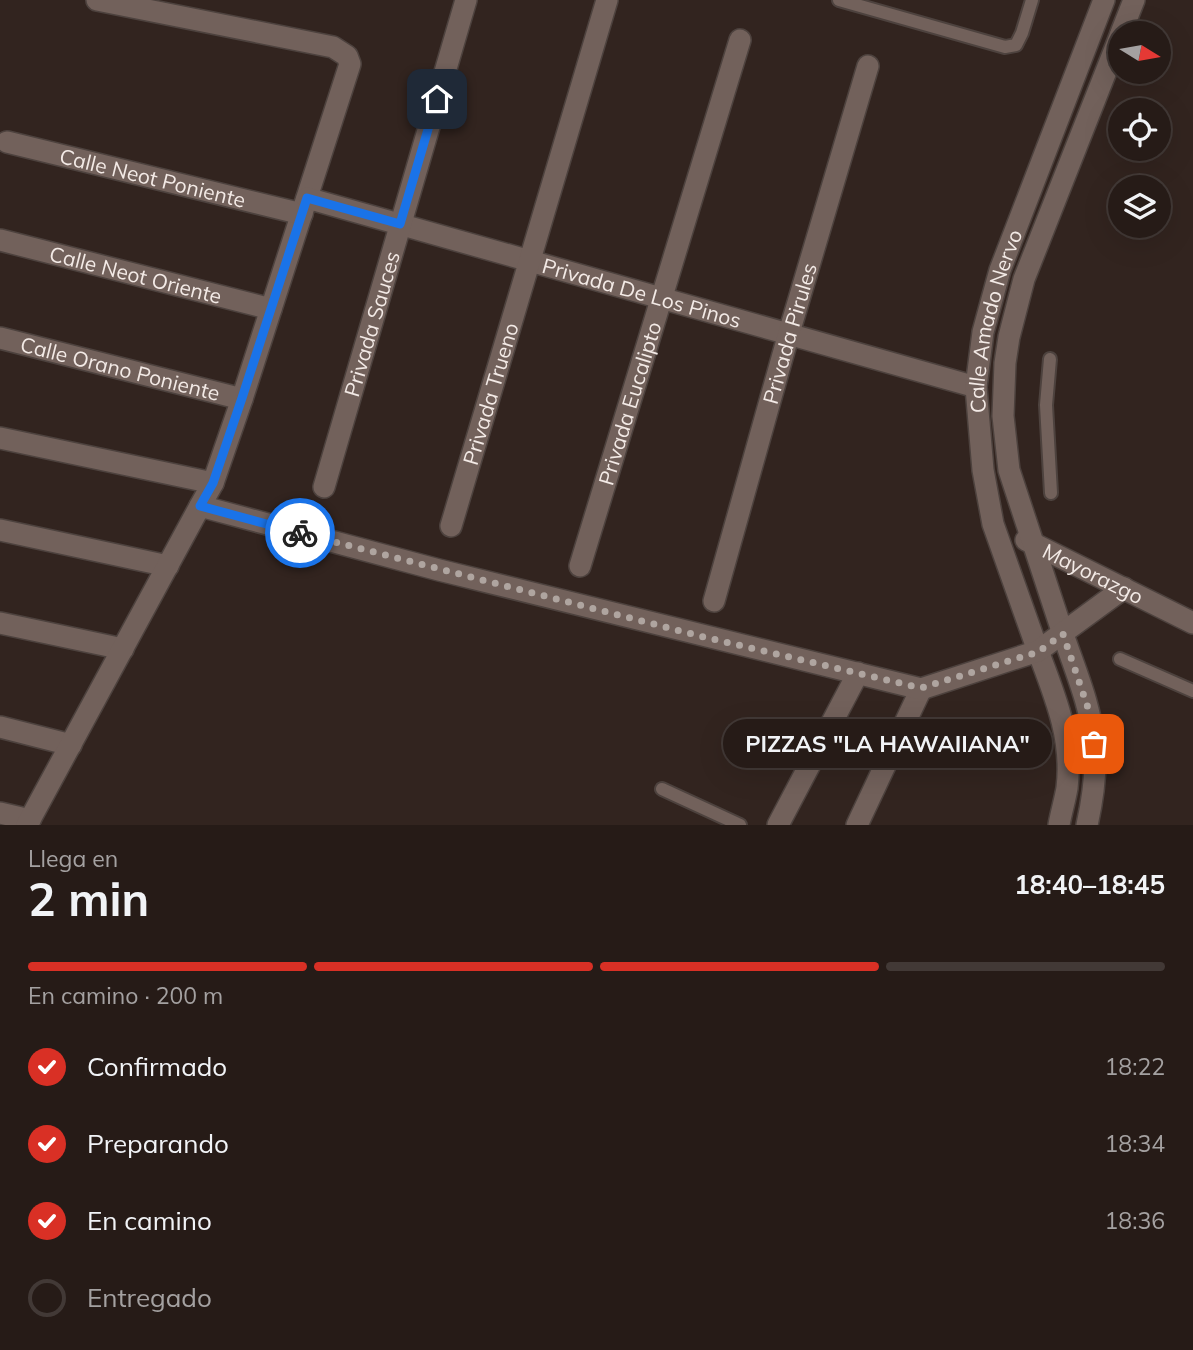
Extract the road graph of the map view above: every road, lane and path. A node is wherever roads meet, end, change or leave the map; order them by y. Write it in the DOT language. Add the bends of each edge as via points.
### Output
graph roads {
  1 [pos="97,0"];
  2 [pos="466,0"];
  3 [pos="607,0"];
  4 [pos="839,0"];
  5 [pos="1032,0"];
  6 [pos="1104,0"];
  7 [pos="1134,0"];
  8 [pos="1125,21"];
  9 [pos="740,40"];
  10 [pos="1108,65"];
  11 [pos="868,66"];
  12 [pos="7,142"];
  13 [pos="1040,163"];
  14 [pos="1066,173"];
  15 [pos="304,206"];
  16 [pos="400,224"];
  17 [pos="0,240"];
  18 [pos="530,260"];
  19 [pos="661,297"];
  20 [pos="271,309"];
  21 [pos="789,333"];
  22 [pos="0,338"];
  23 [pos="1050,359"];
  24 [pos="976,387"];
  25 [pos="242,398"];
  26 [pos="0,438"];
  27 [pos="213,483"];
  28 [pos="324,487"];
  29 [pos="1051,493"];
  30 [pos="200,506"];
  31 [pos="993,524"];
  32 [pos="451,526"];
  33 [pos="0,530"];
  34 [pos="1032,543"];
  35 [pos="168,566"];
  36 [pos="580,566"];
  37 [pos="1124,588"];
  38 [pos="714,601"];
  39 [pos="0,622"];
  40 [pos="1193,623"];
  41 [pos="1063,634"];
  42 [pos="123,649"];
  43 [pos="1038,652"];
  44 [pos="1120,659"];
  45 [pos="858,673"];
  46 [pos="921,688"];
  47 [pos="1193,691"];
  48 [pos="0,727"];
  49 [pos="71,745"];
  50 [pos="662,789"];
  51 [pos="0,813"];
  52 [pos="29,822"];
  53 [pos="740,825"];
  54 [pos="778,825"];
  55 [pos="857,825"];
  56 [pos="1059,825"];
  57 [pos="1087,825"];
  1 -- 15 [label="street" via="333,47 347,56 350,64"];
  2 -- 16 [label="street, Privada Sauces"];
  3 -- 18 [label="street"];
  4 -- 5 [label="lane" via="1005,47 1016,45 1023,33"];
  6 -- 13 [label="street, Calle Amado Nervo"];
  7 -- 8 [label="street, Calle Amado Nervo"];
  9 -- 19 [label="street, Privada Eucalipto"];
  10 -- 14 [label="street, Calle Amado Nervo"];
  11 -- 21 [label="street, Privada Pirules"];
  12 -- 15 [label="street, Calle Neot Poniente"];
  13 -- 14 [label="street"];
  13 -- 24 [label="street, Calle Amado Nervo" via="1000,270 983,332"];
  14 -- 34 [label="street, Calle Amado Nervo" via="1024,279 1005,363 1003,416 1009,470"];
  15 -- 16 [label="street, Privada De Los Pinos"];
  15 -- 20 [label="street"];
  16 -- 18 [label="street, Privada De Los Pinos"];
  16 -- 28 [label="street, Privada Sauces"];
  17 -- 20 [label="street, Calle Neot Oriente"];
  18 -- 19 [label="street, Privada De Los Pinos"];
  18 -- 32 [label="street, Privada Trueno"];
  19 -- 21 [label="street, Privada De Los Pinos"];
  19 -- 36 [label="street, Privada Eucalipto"];
  20 -- 25 [label="street"];
  21 -- 24 [label="street, Privada De Los Pinos"];
  21 -- 38 [label="street, Privada Pirules"];
  22 -- 25 [label="street, Calle Orano Poniente"];
  23 -- 29 [label="lane" via="1046,405"];
  24 -- 31 [label="street, Calle Amado Nervo"];
  25 -- 27 [label="street"];
  26 -- 27 [label="street"];
  27 -- 30 [label="street"];
  30 -- 35 [label="street"];
  30 -- 45 [label="street"];
  31 -- 34 [label="street, Mayorazgo"];
  31 -- 43 [label="street, Calle Amado Nervo"];
  33 -- 35 [label="street"];
  34 -- 37 [label="street, Mayorazgo"];
  34 -- 41 [label="street, Calle Amado Nervo"];
  35 -- 42 [label="street"];
  37 -- 40 [label="street, Mayorazgo"];
  37 -- 41 [label="street"];
  39 -- 42 [label="street"];
  41 -- 43 [label="street"];
  41 -- 57 [label="street, Calle Amado Nervo" via="1088,708 1094,744 1094,792"];
  42 -- 49 [label="street"];
  43 -- 46 [label="street"];
  43 -- 56 [label="street, Calle Amado Nervo" via="1062,715 1067,746 1067,788"];
  44 -- 47 [label="lane"];
  45 -- 46 [label="street"];
  45 -- 54 [label="street"];
  46 -- 55 [label="street"];
  48 -- 49 [label="street"];
  49 -- 52 [label="street"];
  50 -- 53 [label="lane"];
  51 -- 52 [label="street"];
}
